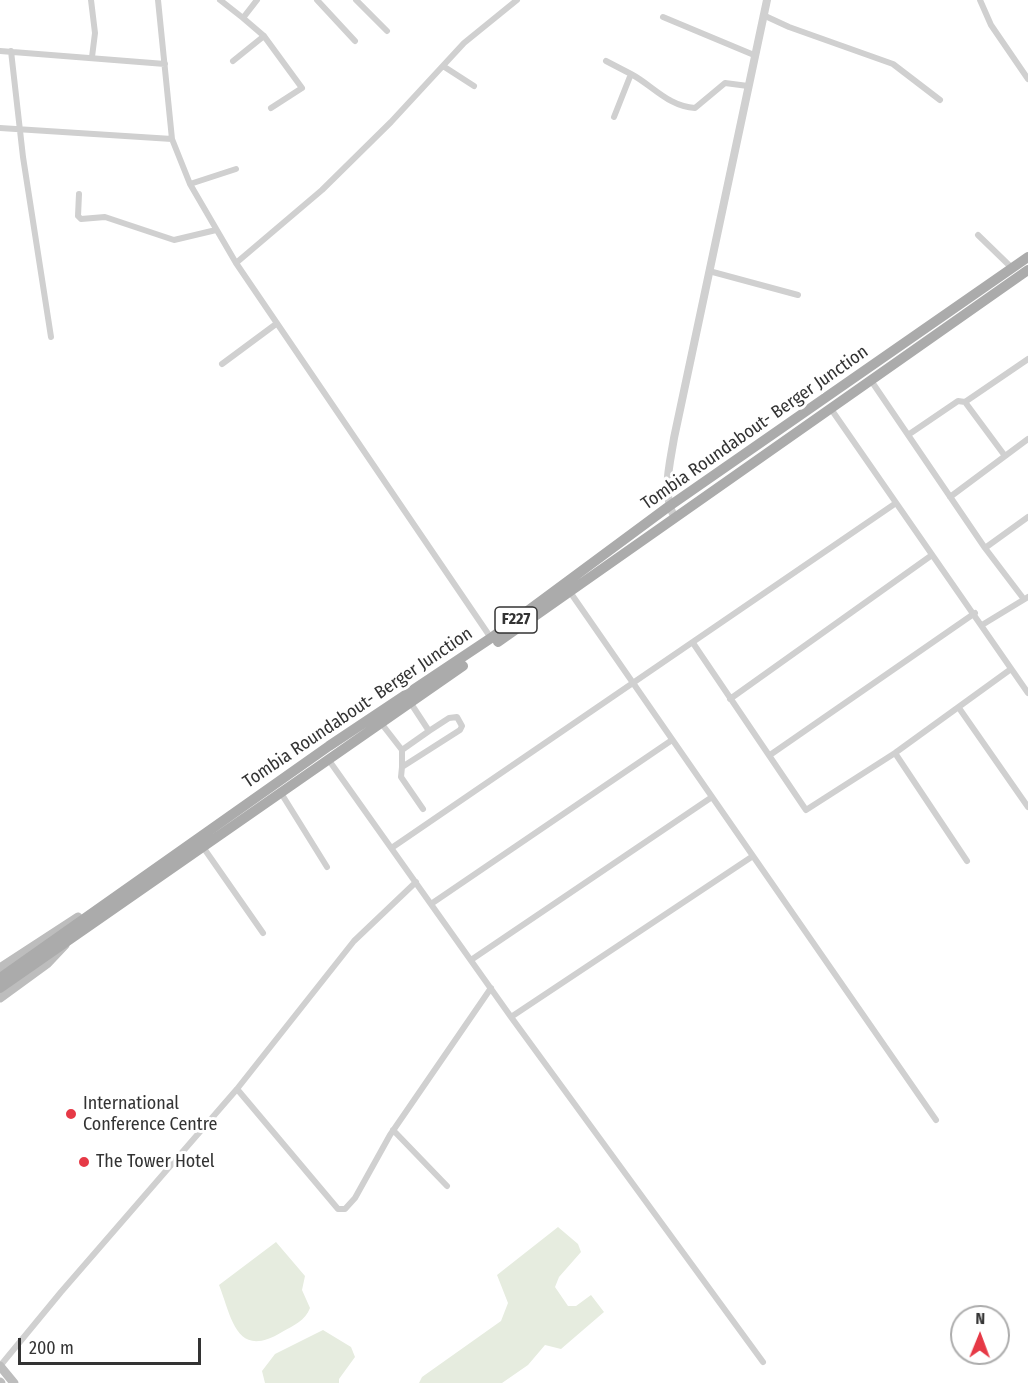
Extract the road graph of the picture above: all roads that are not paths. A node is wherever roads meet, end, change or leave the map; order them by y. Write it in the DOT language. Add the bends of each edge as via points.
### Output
graph roads {
  1 [pos="91,0"];
  2 [pos="158,0"];
  3 [pos="220,0"];
  4 [pos="257,0"];
  5 [pos="317,0"];
  6 [pos="356,0"];
  7 [pos="517,0"];
  8 [pos="767,0"];
  9 [pos="980,0"];
  10 [pos="763,15"];
  11 [pos="663,17"];
  12 [pos="243,18"];
  13 [pos="387,31"];
  14 [pos="264,36"];
  15 [pos="355,41"];
  16 [pos="0,51"];
  17 [pos="11,51"];
  18 [pos="754,55"];
  19 [pos="92,57"];
  20 [pos="233,61"];
  21 [pos="606,61"];
  22 [pos="165,64"];
  23 [pos="443,66"];
  24 [pos="631,74"];
  25 [pos="1028,79"];
  26 [pos="474,86"];
  27 [pos="748,86"];
  28 [pos="940,100"];
  29 [pos="271,108"];
  30 [pos="614,117"];
  31 [pos="0,128"];
  32 [pos="19,128"];
  33 [pos="172,139"];
  34 [pos="236,169"];
  35 [pos="190,184"];
  36 [pos="79,194"];
  37 [pos="216,230"];
  38 [pos="978,235"];
  39 [pos="1028,257"];
  40 [pos="236,263"];
  41 [pos="1012,268"];
  42 [pos="1028,270"];
  43 [pos="709,271"];
  44 [pos="798,296"];
  45 [pos="276,324"];
  46 [pos="51,337"];
  47 [pos="1028,359"];
  48 [pos="222,364"];
  49 [pos="872,381"];
  50 [pos="965,402"];
  51 [pos="831,408"];
  52 [pos="908,435"];
  53 [pos="1028,439"];
  54 [pos="1005,456"];
  55 [pos="950,497"];
  56 [pos="896,503"];
  57 [pos="668,507"];
  58 [pos="1028,517"];
  59 [pos="675,518"];
  60 [pos="985,548"];
  61 [pos="932,555"];
  62 [pos="570,592"];
  63 [pos="1025,597"];
  64 [pos="975,613"];
  65 [pos="982,625"];
  66 [pos="491,638"];
  67 [pos="693,643"];
  68 [pos="1011,669"];
  69 [pos="632,683"];
  70 [pos="1028,693"];
  71 [pos="730,699"];
  72 [pos="410,702"];
  73 [pos="959,708"];
  74 [pos="381,723"];
  75 [pos="429,731"];
  76 [pos="672,740"];
  77 [pos="402,750"];
  78 [pos="895,753"];
  79 [pos="326,755"];
  80 [pos="770,755"];
  81 [pos="402,767"];
  82 [pos="281,793"];
  83 [pos="712,797"];
  84 [pos="1028,807"];
  85 [pos="423,809"];
  86 [pos="203,847"];
  87 [pos="393,847"];
  88 [pos="753,856"];
  89 [pos="968,861"];
  90 [pos="327,867"];
  91 [pos="416,882"];
  92 [pos="431,904"];
  93 [pos="102,906"];
  94 [pos="263,933"];
  95 [pos="72,938"];
  96 [pos="471,960"];
  97 [pos="0,968"];
  98 [pos="0,978"];
  99 [pos="0,988"];
  100 [pos="491,988"];
  101 [pos="0,998"];
  102 [pos="511,1017"];
  103 [pos="237,1089"];
  104 [pos="936,1120"];
  105 [pos="393,1130"];
  106 [pos="447,1186"];
  107 [pos="763,1362"];
  108 [pos="0,1366"];
  109 [pos="14,1383"];
  1 -- 19 [label="street" via="95,33"];
  2 -- 22 [label="street"];
  3 -- 12 [label="street"];
  4 -- 12 [label="street"];
  5 -- 15 [label="street"];
  6 -- 13 [label="street"];
  7 -- 23 [label="street" via="464,43"];
  8 -- 10 [label="street"];
  9 -- 25 [label="street" via="991,25"];
  10 -- 18 [label="street"];
  10 -- 28 [label="street" via="893,64"];
  11 -- 18 [label="street"];
  12 -- 14 [label="street"];
  14 -- 20 [label="street"];
  14 -- 29 [label="street" via="302,88"];
  16 -- 17 [label="street"];
  17 -- 19 [label="street"];
  17 -- 32 [label="street"];
  18 -- 27 [label="street"];
  19 -- 22 [label="street"];
  21 -- 24 [label="street"];
  22 -- 33 [label="street"];
  23 -- 26 [label="street"];
  23 -- 40 [label="street" via="322,190"];
  24 -- 27 [label="street" via="661,96 688,108 695,108 725,83"];
  24 -- 30 [label="street"];
  27 -- 43 [label="street"];
  31 -- 32 [label="street"];
  32 -- 33 [label="street"];
  32 -- 46 [label="street"];
  33 -- 35 [label="street"];
  34 -- 35 [label="street"];
  35 -- 37 [label="street"];
  36 -- 37 [label="street" via="81,219 105,217 174,240"];
  37 -- 40 [label="street"];
  38 -- 41 [label="street"];
  39 -- 41 [label="main road, Tombia Roundabout- Berger Junction / F227"];
  40 -- 45 [label="street"];
  41 -- 57 [label="main road, Tombia Roundabout- Berger Junction / F227"];
  42 -- 49 [label="main road, Tombia Roundabout- Berger Junction / F227"];
  43 -- 44 [label="street"];
  43 -- 57 [label="street" via="674,438"];
  45 -- 48 [label="street"];
  45 -- 66 [label="street"];
  47 -- 50 [label="street"];
  49 -- 51 [label="main road, Tombia Roundabout- Berger Junction / F227"];
  49 -- 52 [label="street"];
  50 -- 52 [label="street" via="958,400"];
  50 -- 54 [label="street"];
  51 -- 56 [label="street"];
  51 -- 59 [label="main road, Tombia Roundabout- Berger Junction / F227"];
  52 -- 55 [label="street"];
  53 -- 54 [label="street"];
  54 -- 55 [label="street"];
  55 -- 60 [label="street"];
  56 -- 61 [label="street"];
  56 -- 67 [label="street"];
  57 -- 59 [label="street"];
  57 -- 66 [label="main road, Tombia Roundabout- Berger Junction / F227"];
  58 -- 60 [label="street"];
  59 -- 62 [label="main road, Tombia Roundabout- Berger Junction / F227"];
  60 -- 63 [label="street"];
  61 -- 64 [label="street"];
  61 -- 71 [label="street"];
  62 -- 69 [label="street"];
  62 -- 72 [label="main road, Tombia Roundabout- Berger Junction / F227"];
  63 -- 65 [label="street"];
  64 -- 65 [label="street"];
  64 -- 80 [label="street"];
  65 -- 68 [label="street"];
  66 -- 79 [label="main road, Tombia Roundabout- Berger Junction / F227"];
  67 -- 69 [label="street"];
  67 -- 71 [label="street"];
  68 -- 70 [label="street"];
  68 -- 73 [label="street"];
  69 -- 76 [label="street"];
  69 -- 87 [label="street"];
  71 -- 80 [label="street"];
  72 -- 74 [label="main road, Tombia Roundabout- Berger Junction / F227"];
  72 -- 75 [label="street"];
  73 -- 78 [label="street"];
  73 -- 84 [label="street"];
  74 -- 77 [label="street"];
  74 -- 79 [label="main road, Tombia Roundabout- Berger Junction / F227"];
  75 -- 77 [label="street"];
  75 -- 81 [label="street" via="453,716 462,726"];
  76 -- 83 [label="street"];
  76 -- 92 [label="street"];
  77 -- 81 [label="street"];
  78 -- 80 [label="street" via="806,810"];
  78 -- 89 [label="street"];
  79 -- 82 [label="main road, Tombia Roundabout- Berger Junction / F227"];
  79 -- 87 [label="street"];
  79 -- 93 [label="main road, Tombia Roundabout- Berger Junction / F227"];
  81 -- 85 [label="street" via="401,777"];
  82 -- 86 [label="main road, Tombia Roundabout- Berger Junction / F227"];
  82 -- 90 [label="street"];
  83 -- 88 [label="street"];
  83 -- 96 [label="street"];
  86 -- 94 [label="street"];
  86 -- 95 [label="main road, Tombia Roundabout- Berger Junction / F227"];
  87 -- 91 [label="street"];
  88 -- 102 [label="street"];
  88 -- 104 [label="street"];
  91 -- 92 [label="street"];
  91 -- 103 [label="street" via="354,941"];
  92 -- 96 [label="street"];
  93 -- 97 [label="main road" via="89,910"];
  93 -- 98 [label="main road, Tombia Roundabout- Berger Junction / F227"];
  95 -- 99 [label="main road, Tombia Roundabout- Berger Junction / F227"];
  95 -- 101 [label="main road" via="48,963"];
  96 -- 100 [label="street"];
  100 -- 102 [label="street"];
  100 -- 105 [label="street"];
  102 -- 107 [label="street"];
  103 -- 105 [label="street" via="338,1209 345,1209 355,1198"];
  103 -- 108 [label="street"];
  105 -- 106 [label="street"];
  108 -- 109 [label="main road"];
}
